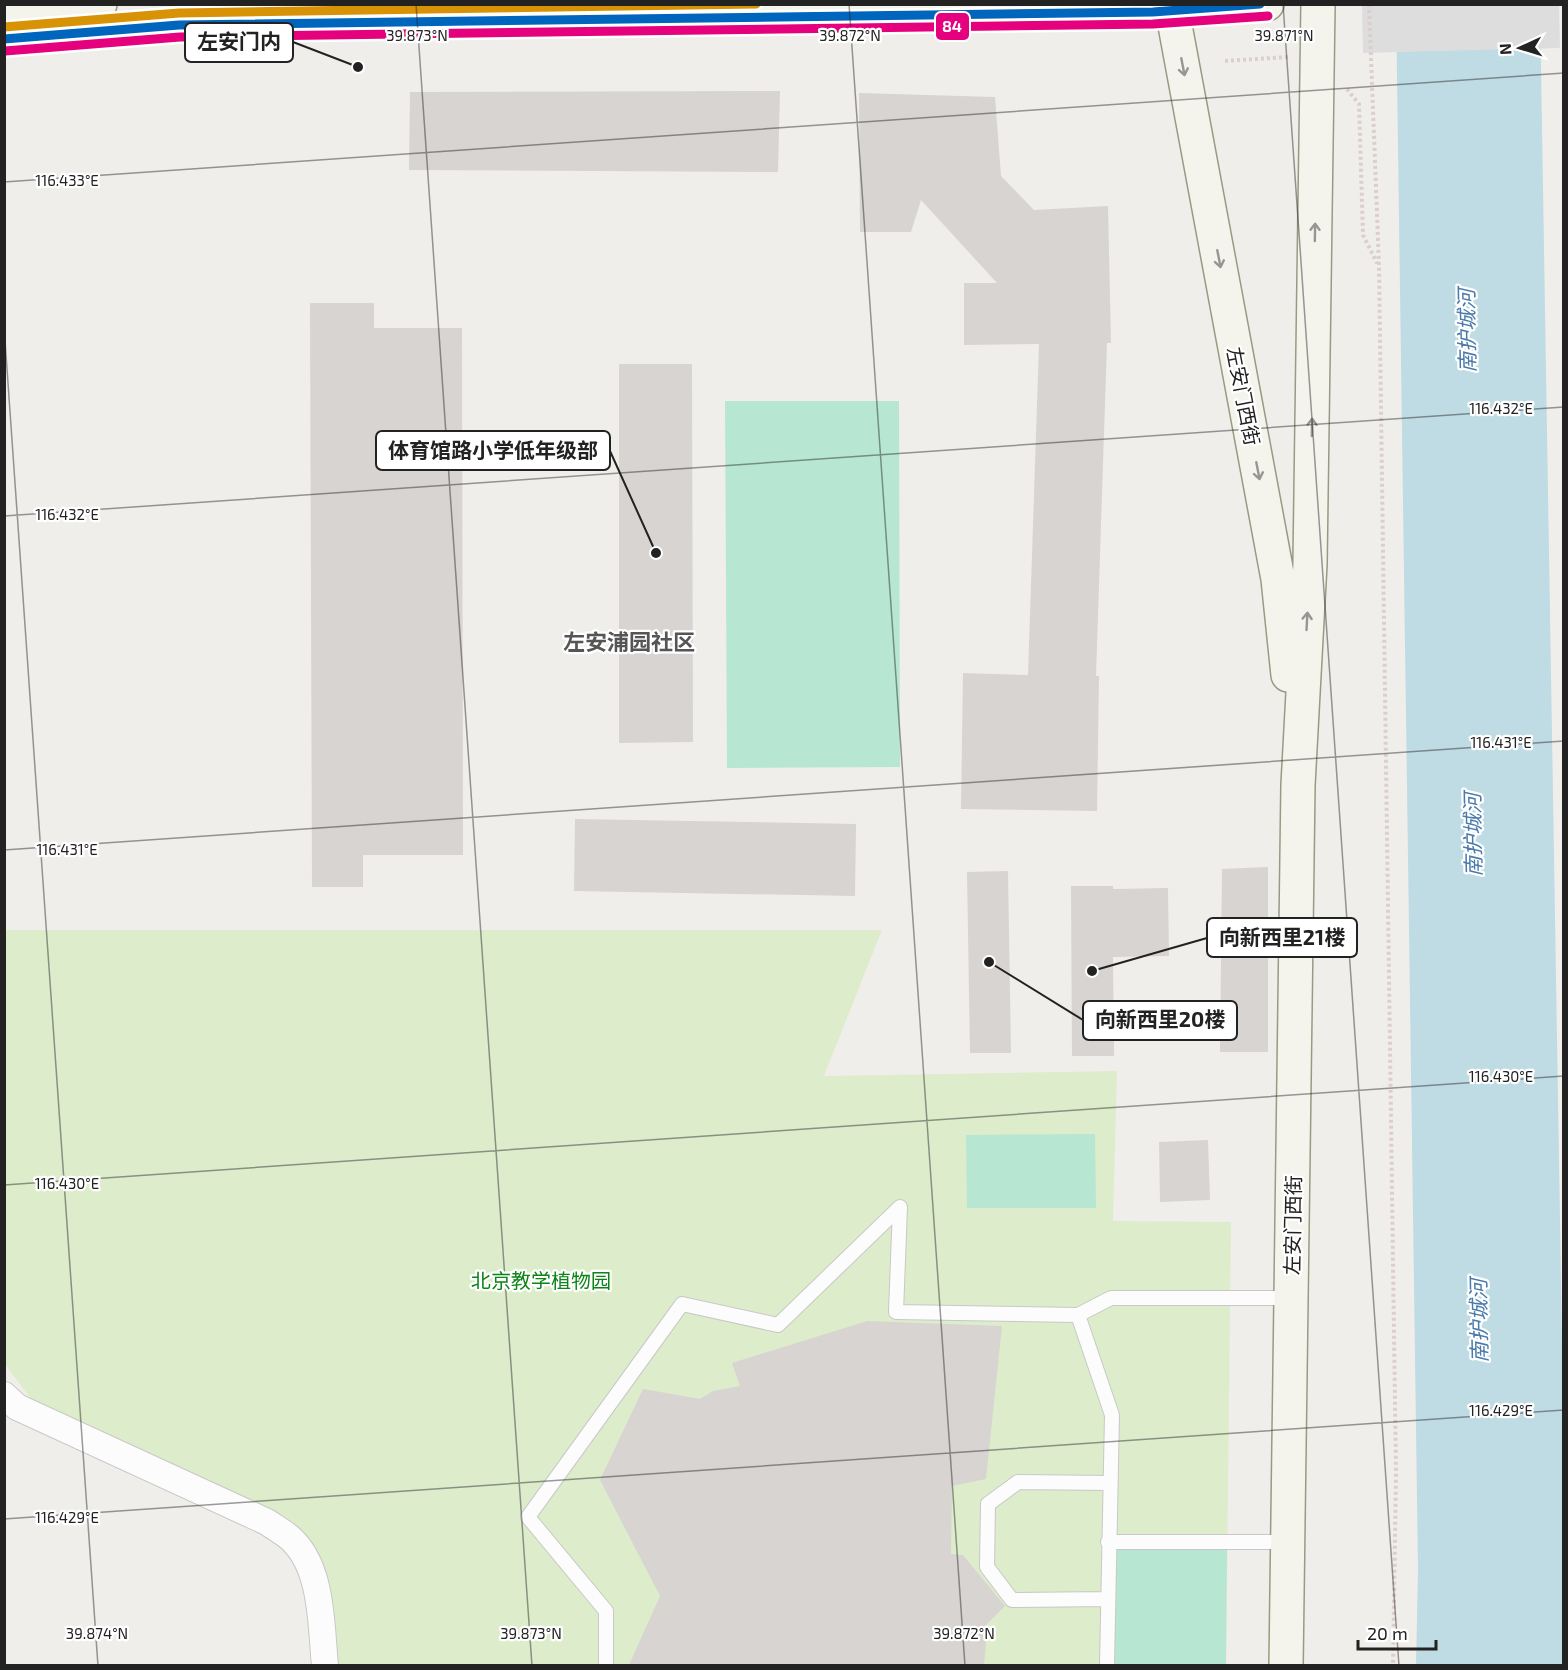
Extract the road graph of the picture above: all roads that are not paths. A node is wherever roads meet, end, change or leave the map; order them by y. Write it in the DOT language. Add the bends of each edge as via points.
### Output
graph roads {
  1 [pos="100,4"];
  2 [pos="1266,4"];
  3 [pos="1318,4"];
  4 [pos="1171,7"];
  5 [pos="4,15"];
  6 [pos="4,39"];
  7 [pos="1298,785"];
  8 [pos="1290,1298"];
  9 [pos="1078,1315"];
  10 [pos="4,1395"];
  11 [pos="1110,1484"];
  12 [pos="1108,1542"];
  13 [pos="1287,1542"];
  14 [pos="1108,1599"];
  15 [pos="325,1665"];
  16 [pos="606,1665"];
  17 [pos="1107,1665"];
  18 [pos="1286,1665"];
  1 -- 5 [label="street"];
  2 -- 4 [label="street"];
  7 -- 3 [label="street, 左安门西街, one-way" via="1310,564"];
  4 -- 6 [label="street" via="180,25"];
  4 -- 7 [label="street, 左安门西街, one-way" via="1278,579"];
  7 -- 8 [label="street, 左安门西街"];
  8 -- 9 [label="lane" via="1112,1298"];
  8 -- 13 [label="street, 左安门西街"];
  9 -- 11 [label="lane" via="1112,1415"];
  9 -- 16 [label="lane" via="896,1312 900,1208 778,1325 682,1304 528,1518 606,1611"];
  10 -- 15 [label="street" via="17,1407 267,1522 291,1539 310,1568"];
  11 -- 12 [label="lane"];
  11 -- 14 [label="lane" via="1018,1482 988,1504 987,1567 1012,1600"];
  12 -- 13 [label="lane"];
  12 -- 14 [label="lane"];
  13 -- 18 [label="street, 左安门西街"];
  14 -- 17 [label="lane"];
}
